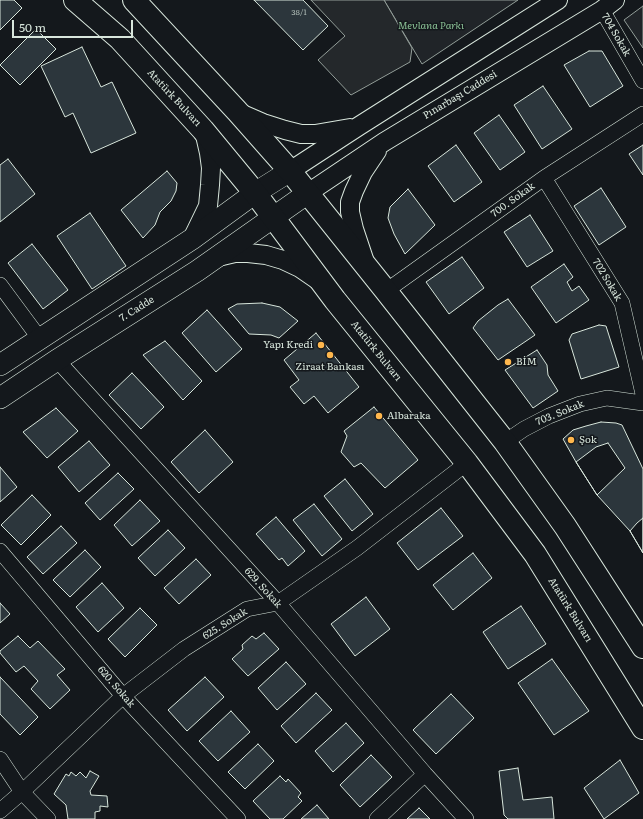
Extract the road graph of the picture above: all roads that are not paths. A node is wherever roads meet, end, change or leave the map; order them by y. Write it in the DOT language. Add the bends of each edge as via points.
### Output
graph roads {
  1 [pos="75,0"];
  2 [pos="134,0"];
  3 [pos="558,0"];
  4 [pos="608,5"];
  5 [pos="643,81"];
  6 [pos="237,111"];
  7 [pos="643,114"];
  8 [pos="358,126"];
  9 [pos="203,130"];
  10 [pos="384,142"];
  11 [pos="290,171"];
  12 [pos="544,178"];
  13 [pos="308,193"];
  14 [pos="255,194"];
  15 [pos="274,218"];
  16 [pos="192,239"];
  17 [pos="217,257"];
  18 [pos="366,265"];
  19 [pos="322,283"];
  20 [pos="0,285"];
  21 [pos="386,291"];
  22 [pos="40,339"];
  23 [pos="57,360"];
  24 [pos="0,365"];
  25 [pos="643,394"];
  26 [pos="0,398"];
  27 [pos="643,403"];
  28 [pos="505,442"];
  29 [pos="467,463"];
  30 [pos="0,551"];
  31 [pos="278,603"];
  32 [pos="643,647"];
  33 [pos="123,696"];
  34 [pos="643,728"];
  35 [pos="0,759"];
  36 [pos="425,774"];
  37 [pos="22,792"];
  38 [pos="0,811"];
  39 [pos="48,819"];
  40 [pos="238,819"];
  41 [pos="378,819"];
  42 [pos="466,819"];
  1 -- 9 [label="main road, Atatürk Bulvarı" via="120,40"];
  2 -- 6 [label="main road"];
  3 -- 8 [label="street"];
  4 -- 5 [label="street, 704 Sokak"];
  4 -- 10 [label="street, Pınarbaşı Caddesi"];
  6 -- 8 [label="street" via="263,123 301,134 333,132"];
  6 -- 11 [label="main road"];
  7 -- 12 [label="street, 700. Sokak"];
  8 -- 11 [label="street"];
  9 -- 14 [label="main road, Atatürk Bulvarı"];
  9 -- 16 [label="street" via="211,168 208,206"];
  10 -- 13 [label="street, Pınarbaşı Caddesi"];
  10 -- 18 [label="street" via="363,172 350,202 354,229"];
  11 -- 13 [label="main road"];
  11 -- 14 [label="main road"];
  12 -- 21 [label="street, 700. Sokak"];
  12 -- 25 [label="street, 702 Sokak" via="622,303"];
  13 -- 15 [label="main road, 7. Cadde"];
  13 -- 18 [label="main road"];
  14 -- 15 [label="main road, Atatürk Bulvarı"];
  14 -- 16 [label="main road"];
  15 -- 17 [label="main road, 7. Cadde"];
  15 -- 19 [label="main road, Atatürk Bulvarı"];
  16 -- 22 [label="main road"];
  17 -- 19 [label="street" via="248,253 283,260"];
  17 -- 23 [label="main road, 7. Cadde"];
  18 -- 21 [label="main road"];
  19 -- 29 [label="main road, Atatürk Bulvarı"];
  20 -- 22 [label="street"];
  21 -- 28 [label="main road"];
  22 -- 24 [label="main road"];
  23 -- 26 [label="main road, 7. Cadde"];
  23 -- 31 [label="street, 629. Sokak"];
  27 -- 28 [label="street, 703. Sokak" via="607,398 580,404 549,416"];
  28 -- 32 [label="main road" via="565,526"];
  29 -- 31 [label="street, 625. Sokak" via="356,548"];
  29 -- 34 [label="main road, Atatürk Bulvarı" via="535,554"];
  30 -- 33 [label="street, 620. Sokak"];
  31 -- 33 [label="street, 625. Sokak" via="247,609 184,649"];
  31 -- 36 [label="street, 629. Sokak"];
  33 -- 37 [label="street, 625. Sokak"];
  33 -- 40 [label="street, 620. Sokak"];
  35 -- 37 [label="street"];
  36 -- 41 [label="street"];
  36 -- 42 [label="street, 629. Sokak"];
  37 -- 38 [label="street, 625. Sokak"];
  37 -- 39 [label="street"];
}
